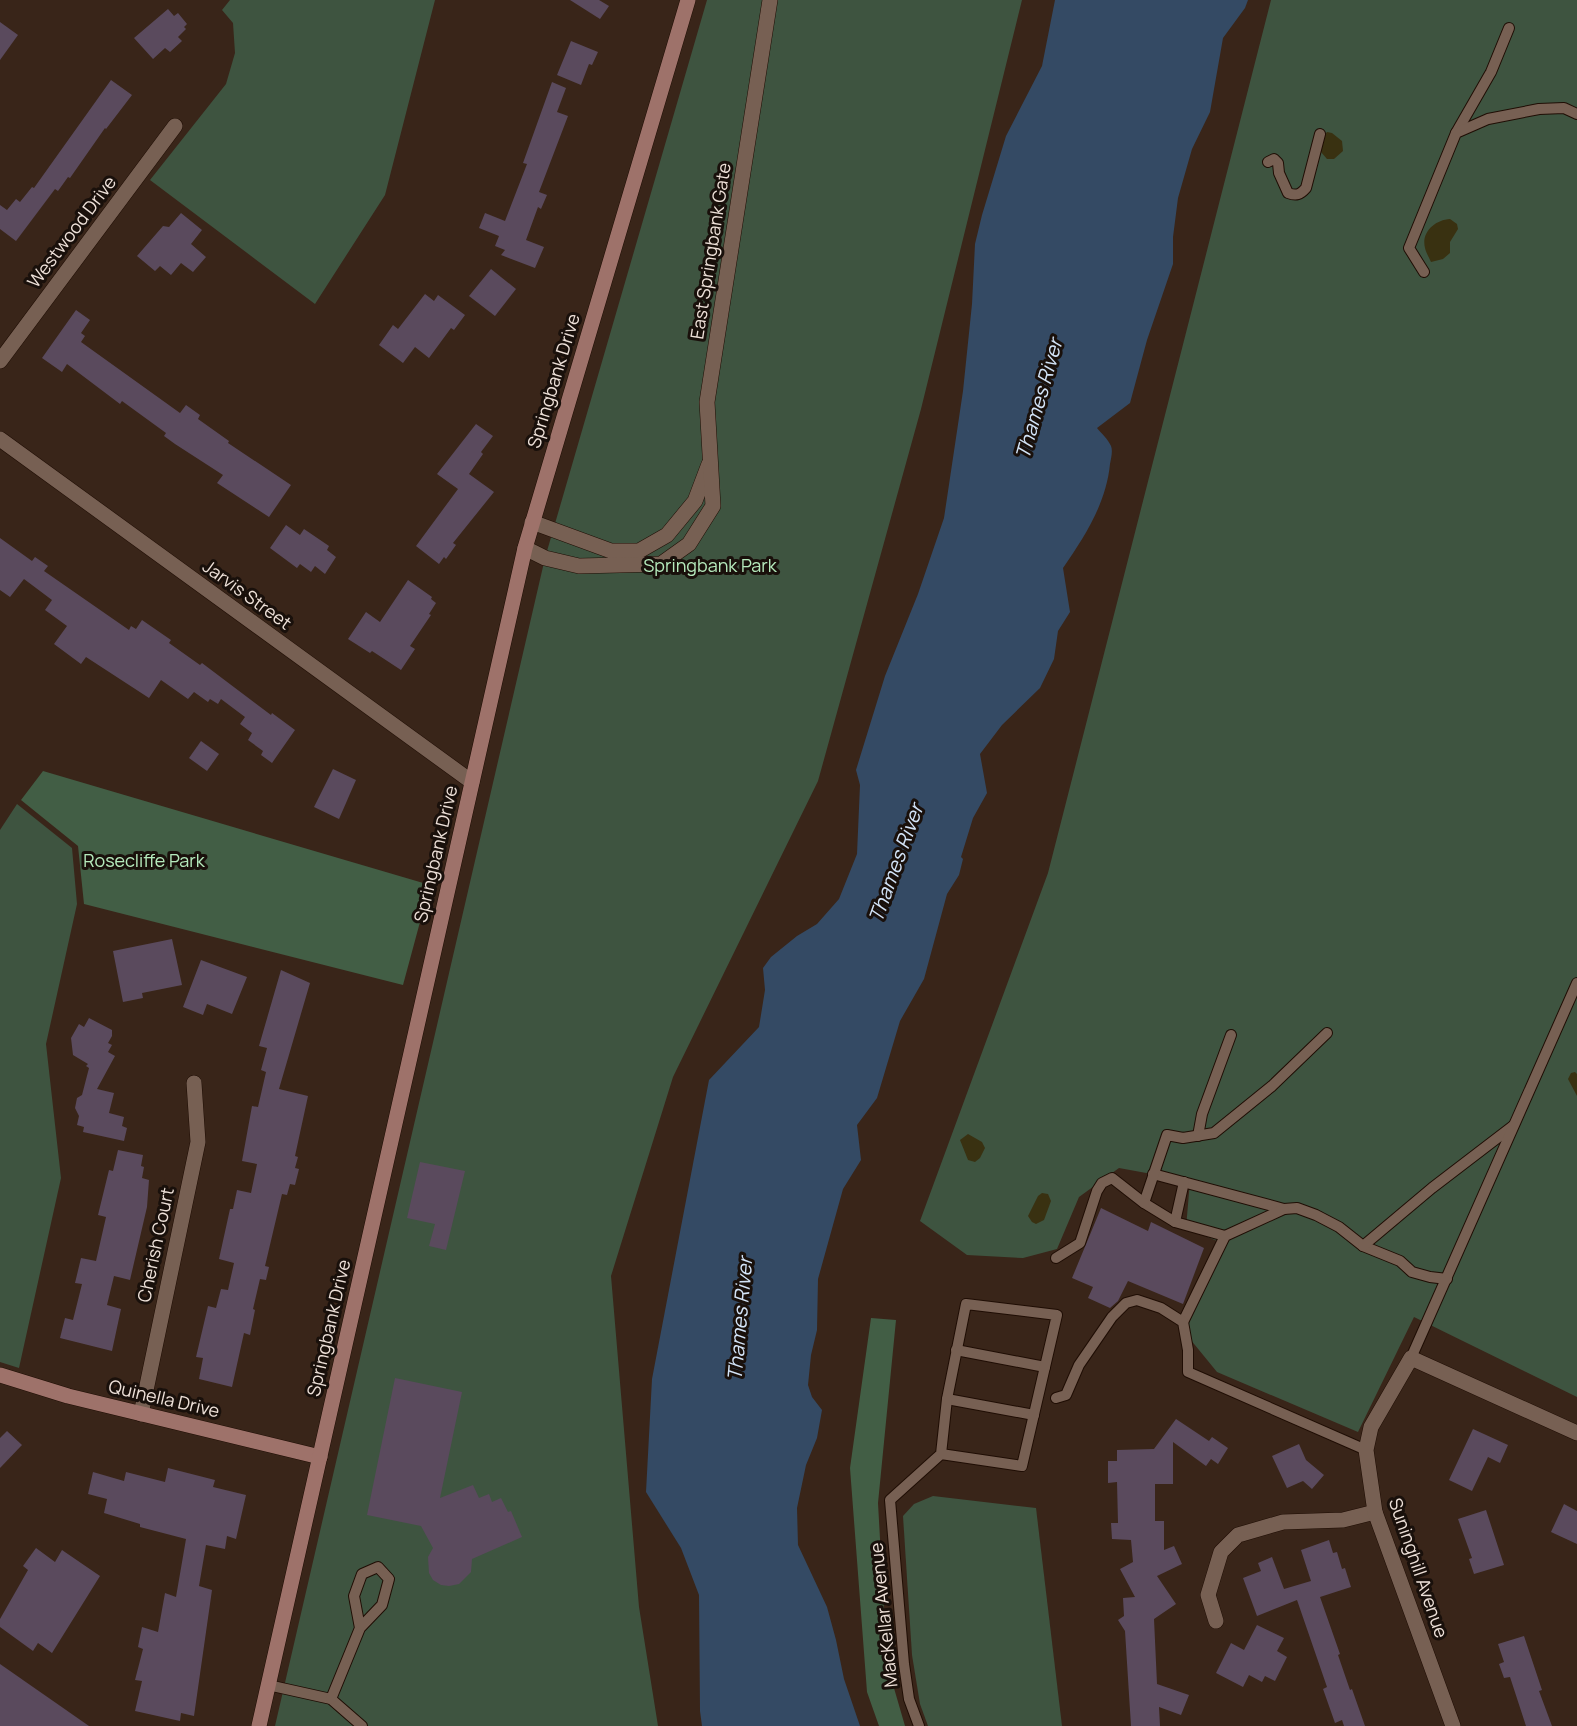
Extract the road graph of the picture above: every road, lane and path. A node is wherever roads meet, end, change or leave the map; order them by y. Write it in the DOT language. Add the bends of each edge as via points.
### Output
graph roads {
  1 [pos="688,0"];
  2 [pos="770,0"];
  3 [pos="1509,28"];
  4 [pos="1577,114"];
  5 [pos="175,126"];
  6 [pos="1456,133"];
  7 [pos="1320,134"];
  8 [pos="1268,162"];
  9 [pos="1424,272"];
  10 [pos="0,361"];
  11 [pos="0,439"];
  12 [pos="711,458"];
  13 [pos="532,522"];
  14 [pos="525,548"];
  15 [pos="472,782"];
  16 [pos="1577,983"];
  17 [pos="1327,1033"];
  18 [pos="1231,1035"];
  19 [pos="194,1083"];
  20 [pos="1516,1124"];
  21 [pos="1198,1136"];
  22 [pos="1153,1174"];
  23 [pos="1184,1182"];
  24 [pos="1144,1203"];
  25 [pos="1284,1209"];
  26 [pos="1175,1222"];
  27 [pos="1225,1236"];
  28 [pos="1363,1246"];
  29 [pos="1056,1258"];
  30 [pos="1447,1279"];
  31 [pos="1184,1322"];
  32 [pos="956,1350"];
  33 [pos="1411,1358"];
  34 [pos="1046,1366"];
  35 [pos="0,1375"];
  36 [pos="1056,1398"];
  37 [pos="947,1399"];
  38 [pos="141,1414"];
  39 [pos="1034,1415"];
  40 [pos="1577,1433"];
  41 [pos="1366,1450"];
  42 [pos="941,1454"];
  43 [pos="320,1457"];
  44 [pos="1376,1512"];
  45 [pos="1216,1621"];
  46 [pos="360,1628"];
  47 [pos="268,1685"];
  48 [pos="331,1699"];
  49 [pos="259,1726"];
  50 [pos="362,1726"];
  51 [pos="919,1726"];
  52 [pos="1453,1726"];
  1 -- 13 [label="main road, Springbank Drive"];
  2 -- 12 [label="street, East Springbank Gate" via="707,402"];
  3 -- 6 [label="lane" via="1491,72"];
  4 -- 6 [label="lane" via="1564,108 1539,109 1488,119"];
  5 -- 10 [label="street, Westwood Drive"];
  6 -- 9 [label="lane" via="1409,248"];
  7 -- 8 [label="lane" via="1301,194 1288,193 1278,173 1278,162"];
  11 -- 15 [label="street, Jarvis Street"];
  12 -- 13 [label="street, East Springbank Gate" via="695,501 667,535 639,551 611,551"];
  12 -- 14 [label="street, East Springbank Gate" via="713,506 689,544 661,564 579,566 545,558"];
  13 -- 14 [label="main road, Springbank Drive"];
  14 -- 15 [label="main road, Springbank Drive"];
  15 -- 43 [label="main road, Springbank Drive"];
  16 -- 20 [label="lane"];
  17 -- 21 [label="lane" via="1246,1109 1214,1133"];
  18 -- 21 [label="lane" via="1202,1114"];
  19 -- 38 [label="street, Cherish Court" via="198,1142"];
  20 -- 28 [label="lane"];
  20 -- 30 [label="lane"];
  21 -- 22 [label="lane" via="1167,1135"];
  22 -- 23 [label="lane"];
  22 -- 24 [label="lane"];
  23 -- 25 [label="lane"];
  23 -- 26 [label="lane"];
  24 -- 26 [label="lane"];
  24 -- 29 [label="lane" via="1112,1178 1102,1183 1080,1243"];
  25 -- 27 [label="lane"];
  25 -- 28 [label="lane" via="1297,1208 1316,1215"];
  26 -- 27 [label="lane"];
  27 -- 31 [label="lane"];
  28 -- 30 [label="lane" via="1400,1261 1412,1272"];
  30 -- 33 [label="lane"];
  31 -- 36 [label="lane" via="1137,1300 1126,1304 1112,1317 1079,1365 1066,1395"];
  31 -- 41 [label="lane" via="1188,1372"];
  32 -- 34 [label="lane"];
  32 -- 34 [label="lane" via="966,1304 1057,1315"];
  32 -- 37 [label="lane"];
  33 -- 40 [label="street"];
  33 -- 41 [label="street, Suninghill Avenue" via="1371,1427"];
  34 -- 39 [label="lane"];
  35 -- 38 [label="main road, Quinella Drive"];
  37 -- 39 [label="lane"];
  37 -- 42 [label="lane"];
  38 -- 43 [label="main road, Quinella Drive"];
  39 -- 42 [label="lane" via="1022,1466"];
  41 -- 44 [label="street, Suninghill Avenue"];
  42 -- 51 [label="lane, MacKellar Avenue" via="890,1500 904,1664 909,1699"];
  43 -- 47 [label="main road, Springbank Drive"];
  44 -- 45 [label="street" via="1343,1520 1283,1522 1238,1535 1221,1552 1208,1595"];
  44 -- 52 [label="street, Suninghill Avenue"];
  46 -- 46 [label="lane" via="382,1605 389,1578 378,1567 362,1574 354,1596"];
  46 -- 48 [label="lane"];
  47 -- 48 [label="lane"];
  47 -- 49 [label="main road, Springbank Drive"];
  48 -- 50 [label="lane"];
}
